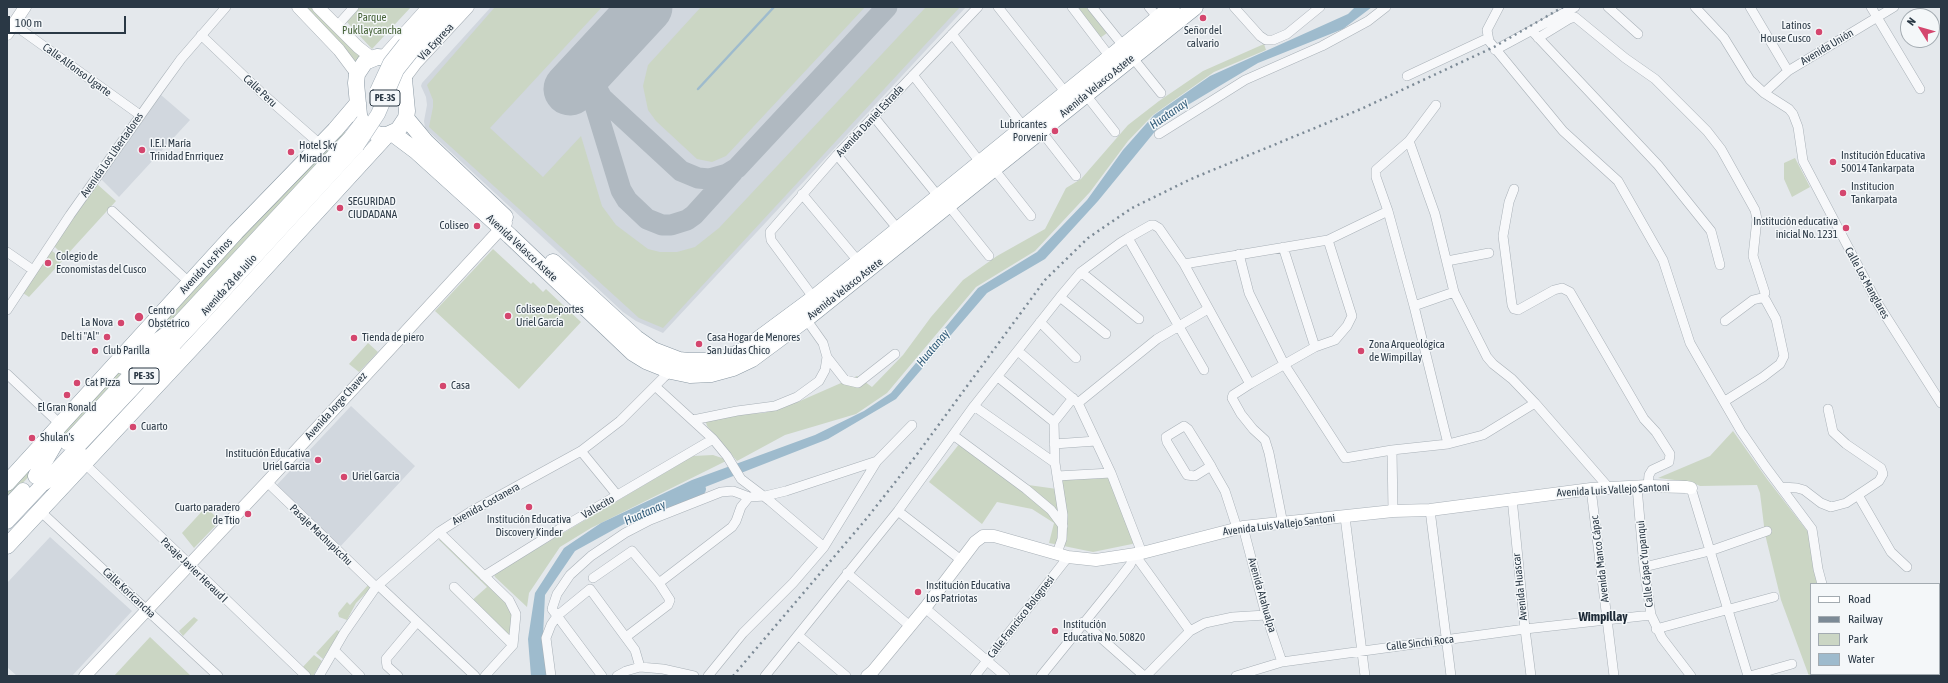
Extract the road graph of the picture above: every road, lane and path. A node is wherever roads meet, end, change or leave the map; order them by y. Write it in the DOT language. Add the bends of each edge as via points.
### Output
graph roads {
  1 [pos="25,7"];
  2 [pos="226,7"];
  3 [pos="298,7"];
  4 [pos="318,7"];
  5 [pos="354,7"];
  6 [pos="428,7"];
  7 [pos="439,7"];
  8 [pos="453,7"];
  9 [pos="468,7"];
  10 [pos="978,7"];
  11 [pos="998,7"];
  12 [pos="1072,7"];
  13 [pos="1092,7"];
  14 [pos="1172,7"];
  15 [pos="1195,7"];
  16 [pos="1234,7"];
  17 [pos="1320,7"];
  18 [pos="1386,7"];
  19 [pos="1499,7"];
  20 [pos="1504,7"];
  21 [pos="1575,7"];
  22 [pos="1608,7"];
  23 [pos="1695,7"];
  24 [pos="1750,7"];
  25 [pos="1871,7"];
  26 [pos="1894,7"];
  27 [pos="1154,13"];
  28 [pos="1877,17"];
  29 [pos="337,26"];
  30 [pos="10,29"];
  31 [pos="952,34"];
  32 [pos="1487,34"];
  33 [pos="1535,34"];
  34 [pos="1638,34"];
  35 [pos="201,35"];
  36 [pos="409,47"];
  37 [pos="1495,50"];
  38 [pos="1128,52"];
  39 [pos="377,57"];
  40 [pos="1110,57"];
  41 [pos="1788,71"];
  42 [pos="357,74"];
  43 [pos="913,75"];
  44 [pos="1407,76"];
  45 [pos="404,79"];
  46 [pos="1920,89"];
  47 [pos="1066,93"];
  48 [pos="1161,93"];
  49 [pos="1764,93"];
  50 [pos="1086,95"];
  51 [pos="358,103"];
  52 [pos="1436,105"];
  53 [pos="140,115"];
  54 [pos="874,117"];
  55 [pos="406,118"];
  56 [pos="1023,126"];
  57 [pos="1041,131"];
  58 [pos="1115,132"];
  59 [pos="389,134"];
  60 [pos="1159,134"];
  61 [pos="1410,141"];
  62 [pos="353,142"];
  63 [pos="321,144"];
  64 [pos="837,155"];
  65 [pos="987,168"];
  66 [pos="1076,176"];
  67 [pos="1514,189"];
  68 [pos="802,194"];
  69 [pos="943,201"];
  70 [pos="112,211"];
  71 [pos="1388,212"];
  72 [pos="1031,216"];
  73 [pos="505,224"];
  74 [pos="897,228"];
  75 [pos="1128,238"];
  76 [pos="1328,240"];
  77 [pos="1283,247"];
  78 [pos="7,252"];
  79 [pos="1489,253"];
  80 [pos="1239,254"];
  81 [pos="989,256"];
  82 [pos="858,261"];
  83 [pos="1447,261"];
  84 [pos="1184,264"];
  85 [pos="1720,265"];
  86 [pos="33,270"];
  87 [pos="1081,272"];
  88 [pos="190,283"];
  89 [pos="1454,292"];
  90 [pos="1765,293"];
  91 [pos="1060,297"];
  92 [pos="818,302"];
  93 [pos="1414,306"];
  94 [pos="1208,309"];
  95 [pos="7,310"];
  96 [pos="806,319"];
  97 [pos="1139,319"];
  98 [pos="1725,321"];
  99 [pos="1040,322"];
  100 [pos="1179,326"];
  101 [pos="173,330"];
  102 [pos="1106,334"];
  103 [pos="172,347"];
  104 [pos="1315,347"];
  105 [pos="1018,351"];
  106 [pos="895,354"];
  107 [pos="826,357"];
  108 [pos="1076,358"];
  109 [pos="1284,364"];
  110 [pos="675,365"];
  111 [pos="1204,370"];
  112 [pos="7,374"];
  113 [pos="998,377"];
  114 [pos="99,384"];
  115 [pos="1250,384"];
  116 [pos="655,386"];
  117 [pos="85,399"];
  118 [pos="1076,400"];
  119 [pos="1725,401"];
  120 [pos="1535,403"];
  121 [pos="1941,403"];
  122 [pos="974,406"];
  123 [pos="1828,409"];
  124 [pos="131,413"];
  125 [pos="693,420"];
  126 [pos="1054,422"];
  127 [pos="61,425"];
  128 [pos="912,425"];
  129 [pos="112,434"];
  130 [pos="953,435"];
  131 [pos="712,439"];
  132 [pos="1096,441"];
  133 [pos="1054,444"];
  134 [pos="1448,444"];
  135 [pos="1392,450"];
  136 [pos="581,452"];
  137 [pos="877,461"];
  138 [pos="84,463"];
  139 [pos="1055,463"];
  140 [pos="1211,466"];
  141 [pos="1111,473"];
  142 [pos="1057,476"];
  143 [pos="9,477"];
  144 [pos="40,480"];
  145 [pos="267,482"];
  146 [pos="1643,487"];
  147 [pos="1609,488"];
  148 [pos="1691,488"];
  149 [pos="1782,488"];
  150 [pos="1591,489"];
  151 [pos="617,495"];
  152 [pos="765,496"];
  153 [pos="1858,496"];
  154 [pos="749,497"];
  155 [pos="1512,498"];
  156 [pos="7,507"];
  157 [pos="40,510"];
  158 [pos="1430,510"];
  159 [pos="898,511"];
  160 [pos="1393,511"];
  161 [pos="1345,516"];
  162 [pos="7,522"];
  163 [pos="1283,524"];
  164 [pos="1063,526"];
  165 [pos="1240,528"];
  166 [pos="1767,531"];
  167 [pos="438,532"];
  168 [pos="7,546"];
  169 [pos="824,547"];
  170 [pos="1710,551"];
  171 [pos="1138,554"];
  172 [pos="1062,555"];
  173 [pos="962,560"];
  174 [pos="189,564"];
  175 [pos="1644,567"];
  176 [pos="1907,567"];
  177 [pos="847,573"];
  178 [pos="484,576"];
  179 [pos="593,578"];
  180 [pos="659,583"];
  181 [pos="1822,583"];
  182 [pos="377,586"];
  183 [pos="454,587"];
  184 [pos="1774,597"];
  185 [pos="925,608"];
  186 [pos="147,609"];
  187 [pos="1728,610"];
  188 [pos="1266,615"];
  189 [pos="1651,615"];
  190 [pos="557,616"];
  191 [pos="1607,620"];
  192 [pos="417,622"];
  193 [pos="1083,622"];
  194 [pos="910,626"];
  195 [pos="1525,629"];
  196 [pos="1656,629"];
  197 [pos="1190,630"];
  198 [pos="799,636"];
  199 [pos="626,637"];
  200 [pos="1446,640"];
  201 [pos="513,645"];
  202 [pos="334,650"];
  203 [pos="1361,650"];
  204 [pos="987,661"];
  205 [pos="1282,662"];
  206 [pos="1792,664"];
  207 [pos="640,667"];
  208 [pos="872,675"];
  209 [pos="85,676"];
  210 [pos="218,676"];
  211 [pos="306,676"];
  212 [pos="319,676"];
  213 [pos="360,676"];
  214 [pos="398,676"];
  215 [pos="475,676"];
  216 [pos="485,676"];
  217 [pos="551,676"];
  218 [pos="602,676"];
  219 [pos="618,676"];
  220 [pos="694,676"];
  221 [pos="708,676"];
  222 [pos="765,676"];
  223 [pos="846,676"];
  224 [pos="975,676"];
  225 [pos="1005,676"];
  226 [pos="1041,676"];
  227 [pos="1145,676"];
  228 [pos="1236,676"];
  229 [pos="1365,676"];
  230 [pos="1451,676"];
  231 [pos="1531,676"];
  232 [pos="1614,676"];
  233 [pos="1691,676"];
  234 [pos="1749,676"];
  1 -- 30 [label="street"];
  2 -- 35 [label="street, Avenida Los Libertadores"];
  3 -- 42 [label="street" via="339,50"];
  4 -- 29 [label="street"];
  5 -- 29 [label="street"];
  6 -- 39 [label="street"];
  7 -- 36 [label="main road, Vía Expresa / PE-3S"];
  8 -- 36 [label="main road, Vía Expresa / PE-3S"];
  9 -- 45 [label="street, Vía Expresa / PE-3S"];
  10 -- 31 [label="street, Avenida Daniel Estrada"];
  11 -- 47 [label="street"];
  12 -- 40 [label="street"];
  13 -- 38 [label="street"];
  14 -- 27 [label="highway, Avenida Velasco Astete"];
  15 -- 38 [label="highway, Avenida Velasco Astete"];
  16 -- 17 [label="street" via="1266,40 1287,34"];
  18 -- 60 [label="street" via="1368,21 1322,46 1245,80"];
  19 -- 32 [label="street"];
  20 -- 32 [label="street"];
  21 -- 33 [label="street"];
  22 -- 34 [label="street"];
  23 -- 49 [label="street, Calle Los Manglares" via="1724,38 1750,80"];
  24 -- 41 [label="street"];
  25 -- 28 [label="street"];
  26 -- 28 [label="street, Avenida Unión"];
  27 -- 38 [label="highway, Avenida Velasco Astete"];
  28 -- 41 [label="street, Avenida Unión"];
  28 -- 46 [label="street"];
  29 -- 39 [label="street" via="358,47"];
  30 -- 53 [label="street, Calle Alfonso Ugarte"];
  31 -- 43 [label="street, Avenida Daniel Estrada"];
  31 -- 56 [label="street"];
  32 -- 37 [label="street"];
  32 -- 44 [label="street"];
  33 -- 37 [label="street"];
  33 -- 85 [label="street" via="1652,160 1711,231"];
  33 -- 90 [label="street" via="1575,17 1655,79 1707,131 1721,149 1755,210 1757,219 1753,256"];
  35 -- 53 [label="street, Avenida Los Libertadores"];
  35 -- 63 [label="street, Calle Peru" via="264,96"];
  36 -- 62 [label="main road, Avenida 28 de Julio / PE-3S, bridge" via="378,114"];
  37 -- 119 [label="street" via="1502,55 1563,131 1618,181 1663,260 1690,343"];
  38 -- 40 [label="highway, Avenida Velasco Astete"];
  38 -- 48 [label="street"];
  38 -- 50 [label="highway, Avenida Velasco Astete"];
  39 -- 42 [label="highway" via="366,62"];
  39 -- 45 [label="highway" via="393,60 399,65"];
  40 -- 47 [label="highway, Avenida Velasco Astete"];
  41 -- 49 [label="street, Avenida Unión"];
  42 -- 51 [label="highway"];
  43 -- 54 [label="street, Avenida Daniel Estrada"];
  43 -- 65 [label="street"];
  45 -- 55 [label="highway"];
  47 -- 56 [label="highway, Avenida Velasco Astete"];
  49 -- 121 [label="street, Calle Los Manglares" via="1793,114 1798,127 1803,161 1878,304"];
  50 -- 57 [label="highway, Avenida Velasco Astete"];
  50 -- 58 [label="street"];
  51 -- 59 [label="highway" via="360,120 366,129 380,135"];
  51 -- 63 [label="highway, Avenida Los Pinos"];
  52 -- 61 [label="street"];
  53 -- 86 [label="street, Avenida Los Libertadores"];
  54 -- 64 [label="street, Avenida Daniel Estrada"];
  54 -- 69 [label="street"];
  55 -- 59 [label="highway" via="398,130"];
  55 -- 73 [label="highway, Avenida Velasco Astete"];
  56 -- 65 [label="highway, Avenida Velasco Astete"];
  57 -- 65 [label="highway, Avenida Velasco Astete"];
  57 -- 66 [label="street"];
  59 -- 73 [label="highway, Avenida Velasco Astete" via="416,151"];
  59 -- 124 [label="highway, Avenida 28 de Julio"];
  61 -- 71 [label="street" via="1376,170"];
  61 -- 83 [label="street" via="1435,214"];
  62 -- 101 [label="main road, Avenida 28 de Julio / PE-3S"];
  62 -- 103 [label="main road, Avenida 28 de Julio / PE-3S"];
  63 -- 88 [label="highway, Avenida Los Pinos"];
  64 -- 68 [label="street, Avenida Daniel Estrada"];
  64 -- 74 [label="street"];
  65 -- 69 [label="highway, Avenida Velasco Astete"];
  65 -- 72 [label="street"];
  67 -- 146 [label="street" via="1503,236 1512,305 1518,310 1554,290 1562,288 1570,292 1644,419 1670,454 1669,462 1652,470"];
  68 -- 82 [label="street"];
  68 -- 92 [label="street, Avenida Daniel Estrada" via="770,232 771,240"];
  69 -- 74 [label="highway, Avenida Velasco Astete"];
  69 -- 81 [label="street"];
  69 -- 92 [label="highway, Avenida Velasco Astete"];
  70 -- 88 [label="street"];
  71 -- 76 [label="street"];
  71 -- 93 [label="street"];
  73 -- 110 [label="highway, Avenida Velasco Astete" via="636,338"];
  73 -- 145 [label="street, Avenida Jorge Chavez"];
  74 -- 82 [label="highway, Avenida Velasco Astete"];
  75 -- 84 [label="street" via="1152,225 1157,226"];
  75 -- 87 [label="street"];
  75 -- 100 [label="street"];
  76 -- 77 [label="street"];
  76 -- 104 [label="street" via="1352,316 1335,340"];
  77 -- 80 [label="street"];
  77 -- 104 [label="street"];
  78 -- 86 [label="street"];
  79 -- 83 [label="street"];
  80 -- 84 [label="street"];
  80 -- 109 [label="street" via="1249,292"];
  82 -- 92 [label="highway, Avenida Velasco Astete"];
  83 -- 89 [label="street"];
  84 -- 94 [label="street"];
  86 -- 95 [label="street, Avenida Los Libertadores"];
  87 -- 91 [label="street"];
  87 -- 97 [label="street"];
  88 -- 114 [label="highway, Avenida Los Pinos"];
  89 -- 93 [label="street"];
  89 -- 120 [label="street" via="1487,357"];
  91 -- 99 [label="street"];
  91 -- 102 [label="street"];
  92 -- 96 [label="highway, Avenida Velasco Astete"];
  92 -- 110 [label="highway, Avenida Velasco Astete" via="741,352 724,358"];
  93 -- 134 [label="street"];
  94 -- 100 [label="street"];
  94 -- 115 [label="street"];
  96 -- 107 [label="street" via="823,344"];
  96 -- 110 [label="highway, Avenida Velasco Astete" via="752,359 733,368 711,374 690,375"];
  98 -- 119 [label="street" via="1753,300 1765,299 1776,319 1784,356 1780,364 1763,377"];
  99 -- 105 [label="street"];
  99 -- 108 [label="street"];
  100 -- 111 [label="street"];
  100 -- 118 [label="street"];
  101 -- 114 [label="highway"];
  101 -- 144 [label="main road, Avenida 28 de Julio / PE-3S"];
  103 -- 124 [label="highway"];
  103 -- 144 [label="main road, Avenida 28 de Julio / PE-3S"];
  104 -- 109 [label="street"];
  105 -- 113 [label="street"];
  105 -- 118 [label="street"];
  106 -- 107 [label="street" via="858,383 845,380"];
  107 -- 125 [label="street" via="825,370 819,381 797,397 775,406"];
  109 -- 115 [label="street"];
  109 -- 135 [label="street" via="1311,402 1343,457 1348,459"];
  110 -- 116 [label="street, Avenida Costanera"];
  112 -- 127 [label="street"];
  113 -- 122 [label="street"];
  113 -- 126 [label="street"];
  114 -- 117 [label="highway, Avenida Los Pinos"];
  115 -- 163 [label="street" via="1232,398 1249,424 1265,440 1270,453"];
  116 -- 125 [label="street"];
  116 -- 136 [label="street, Avenida Costanera" via="620,421"];
  117 -- 127 [label="highway, Avenida Los Pinos"];
  117 -- 144 [label="highway" via="57,439"];
  118 -- 126 [label="street"];
  118 -- 132 [label="street"];
  119 -- 149 [label="street" via="1741,431"];
  120 -- 134 [label="street" via="1483,435"];
  120 -- 147 [label="street"];
  122 -- 130 [label="street"];
  122 -- 139 [label="street"];
  123 -- 153 [label="street" via="1834,432 1846,444 1881,468 1879,481"];
  124 -- 129 [label="highway, Avenida 28 de Julio"];
  125 -- 131 [label="street"];
  126 -- 133 [label="street"];
  127 -- 143 [label="highway, Avenida Los Pinos"];
  128 -- 137 [label="street"];
  129 -- 138 [label="highway, Avenida 28 de Julio"];
  129 -- 144 [label="highway"];
  130 -- 159 [label="street"];
  130 -- 164 [label="street" via="1036,497 1051,510"];
  131 -- 151 [label="street, Vallecito"];
  131 -- 152 [label="street" via="727,456 741,479"];
  132 -- 133 [label="street"];
  132 -- 141 [label="street"];
  133 -- 139 [label="street"];
  134 -- 135 [label="street"];
  135 -- 160 [label="street"];
  136 -- 151 [label="street"];
  136 -- 167 [label="street, Avenida Costanera"];
  137 -- 152 [label="street"];
  137 -- 169 [label="street"];
  138 -- 157 [label="highway, Avenida 28 de Julio"];
  138 -- 174 [label="street, Pasaje Javier Heraud I"];
  139 -- 142 [label="street"];
  140 -- 140 [label="street, Avenida Atahualpa" via="1195,476 1187,475 1166,437 1186,426"];
  140 -- 165 [label="street, Avenida Atahualpa" via="1225,491"];
  141 -- 142 [label="street"];
  141 -- 171 [label="street"];
  142 -- 164 [label="street"];
  144 -- 156 [label="main road, Avenida 28 de Julio / PE-3S"];
  144 -- 162 [label="main road, Avenida 28 de Julio / PE-3S"];
  145 -- 174 [label="street, Avenida Jorge Chavez"];
  145 -- 182 [label="street, Pasaje Machupicchu"];
  146 -- 147 [label="street, Avenida Luis Vallejo Santoni"];
  146 -- 148 [label="street, Avenida Luis Vallejo Santoni"];
  146 -- 175 [label="street, Calle Cápac Yupanqui"];
  147 -- 150 [label="street, Avenida Luis Vallejo Santoni"];
  148 -- 170 [label="street"];
  149 -- 153 [label="street" via="1804,490 1831,507"];
  149 -- 181 [label="street" via="1812,529"];
  150 -- 155 [label="street, Avenida Luis Vallejo Santoni"];
  150 -- 191 [label="street, Avenida Manco Cápac"];
  151 -- 178 [label="street, Vallecito"];
  152 -- 154 [label="street"];
  152 -- 169 [label="street"];
  153 -- 176 [label="street" via="1891,552"];
  154 -- 180 [label="street" via="741,507 732,527"];
  154 -- 190 [label="street" via="734,491 721,492 650,520 625,533 591,556 570,575 557,594 552,607"];
  155 -- 158 [label="street, Avenida Luis Vallejo Santoni"];
  155 -- 195 [label="street, Avenida Huascar"];
  157 -- 168 [label="highway, Avenida 28 de Julio"];
  157 -- 186 [label="street, Calle Koricancha"];
  158 -- 160 [label="street, Avenida Luis Vallejo Santoni"];
  158 -- 200 [label="street"];
  159 -- 173 [label="street"];
  159 -- 177 [label="street"];
  160 -- 161 [label="street, Avenida Luis Vallejo Santoni"];
  161 -- 163 [label="street, Avenida Luis Vallejo Santoni"];
  161 -- 203 [label="street"];
  163 -- 165 [label="street, Avenida Luis Vallejo Santoni"];
  164 -- 172 [label="street"];
  165 -- 171 [label="street, Avenida Luis Vallejo Santoni"];
  165 -- 188 [label="street, Avenida Atahualpa"];
  166 -- 170 [label="street"];
  167 -- 178 [label="street"];
  167 -- 182 [label="street, Avenida Costanera"];
  169 -- 221 [label="street" via="794,583 743,633"];
  170 -- 175 [label="street"];
  170 -- 187 [label="street"];
  171 -- 172 [label="street, Avenida Luis Vallejo Santoni" via="1096,560"];
  171 -- 193 [label="street"];
  171 -- 197 [label="street"];
  172 -- 173 [label="street, Avenida Luis Vallejo Santoni" via="983,536 975,542"];
  172 -- 204 [label="street, Calle Francisco Bolognesi"];
  173 -- 185 [label="street, Avenida Luis Vallejo Santoni"];
  174 -- 186 [label="street, Avenida Jorge Chavez"];
  174 -- 211 [label="street, Pasaje Javier Heraud I"];
  175 -- 189 [label="street, Calle Cápac Yupanqui"];
  177 -- 194 [label="street"];
  177 -- 198 [label="street"];
  178 -- 201 [label="street" via="508,600 516,614"];
  179 -- 180 [label="street" via="632,551"];
  180 -- 199 [label="street" via="670,603"];
  182 -- 192 [label="street, Pasaje Machupicchu"];
  182 -- 202 [label="street, Avenida Costanera"];
  183 -- 201 [label="street"];
  184 -- 187 [label="street"];
  185 -- 194 [label="street, Avenida Luis Vallejo Santoni"];
  185 -- 204 [label="street"];
  186 -- 209 [label="street, Avenida Jorge Chavez"];
  186 -- 210 [label="street, Calle Koricancha"];
  187 -- 196 [label="street"];
  187 -- 234 [label="street"];
  188 -- 197 [label="street" via="1233,617 1205,623"];
  188 -- 205 [label="street, Avenida Atahualpa"];
  189 -- 191 [label="street, Calle Sinchi Roca"];
  189 -- 196 [label="street, Calle Cápac Yupanqui"];
  190 -- 199 [label="street" via="590,589"];
  190 -- 217 [label="street" via="546,638"];
  190 -- 218 [label="street"];
  191 -- 195 [label="street, Calle Sinchi Roca"];
  191 -- 232 [label="street, Avenida Manco Cápac"];
  192 -- 214 [label="street" via="386,659 387,666"];
  192 -- 215 [label="street, Pasaje Machupicchu"];
  193 -- 226 [label="street"];
  193 -- 227 [label="street"];
  194 -- 208 [label="street, Avenida Luis Vallejo Santoni"];
  195 -- 200 [label="street, Calle Sinchi Roca"];
  195 -- 231 [label="street, Avenida Huascar"];
  196 -- 233 [label="street, Calle Cápac Yupanqui"];
  197 -- 227 [label="street"];
  198 -- 222 [label="street"];
  198 -- 223 [label="street"];
  199 -- 207 [label="street" via="635,650"];
  200 -- 203 [label="street, Calle Sinchi Roca"];
  200 -- 230 [label="street"];
  201 -- 216 [label="street"];
  202 -- 212 [label="street, Avenida Costanera"];
  202 -- 213 [label="street"];
  203 -- 205 [label="street, Calle Sinchi Roca"];
  203 -- 229 [label="street"];
  204 -- 224 [label="street, Calle Francisco Bolognesi"];
  204 -- 225 [label="street"];
  205 -- 228 [label="street, Calle Sinchi Roca"];
  206 -- 234 [label="street"];
  207 -- 219 [label="street"];
  207 -- 220 [label="street"];
}
